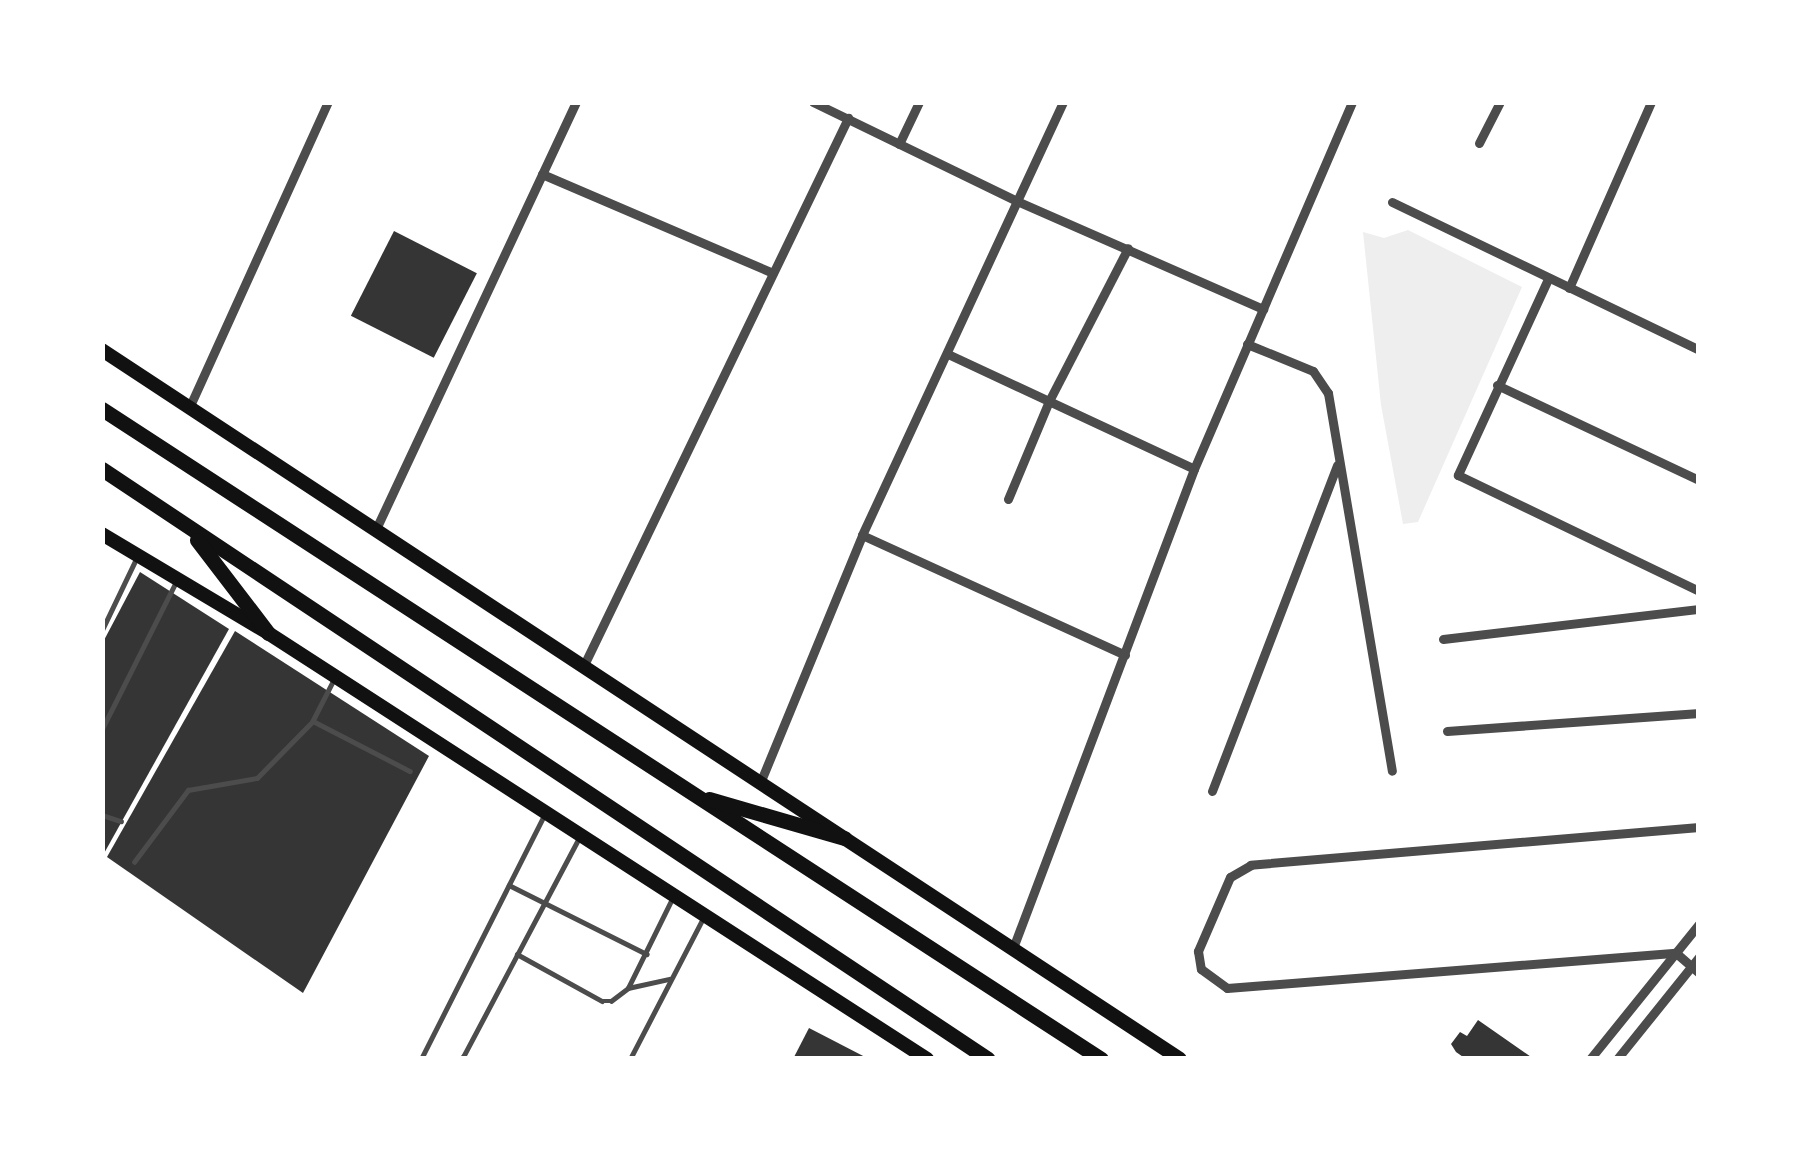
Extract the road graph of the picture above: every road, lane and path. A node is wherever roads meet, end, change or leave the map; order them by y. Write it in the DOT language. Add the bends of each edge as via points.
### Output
graph roads {
  1 [pos="328,102"];
  2 [pos="576,102"];
  3 [pos="813,102"];
  4 [pos="919,102"];
  5 [pos="1063,102"];
  6 [pos="1352,102"];
  7 [pos="1500,102"];
  8 [pos="1651,102"];
  9 [pos="848,118"];
  10 [pos="1479,142"];
  11 [pos="899,144"];
  12 [pos="542,175"];
  13 [pos="1017,201"];
  14 [pos="1392,202"];
  15 [pos="1128,248"];
  16 [pos="773,273"];
  17 [pos="1549,279"];
  18 [pos="1569,289"];
  19 [pos="1263,309"];
  20 [pos="1247,344"];
  21 [pos="102,350"];
  22 [pos="1699,350"];
  23 [pos="950,355"];
  24 [pos="1497,385"];
  25 [pos="1049,401"];
  26 [pos="189,408"];
  27 [pos="102,409"];
  28 [pos="1338,461"];
  29 [pos="102,469"];
  30 [pos="1194,469"];
  31 [pos="1699,480"];
  32 [pos="1009,499"];
  33 [pos="178,520"];
  34 [pos="376,531"];
  35 [pos="102,534"];
  36 [pos="862,535"];
  37 [pos="138,555"];
  38 [pos="177,579"];
  39 [pos="1699,591"];
  40 [pos="1699,609"];
  41 [pos="102,630"];
  42 [pos="268,633"];
  43 [pos="1442,640"];
  44 [pos="1125,655"];
  45 [pos="583,667"];
  46 [pos="335,677"];
  47 [pos="1699,713"];
  48 [pos="314,721"];
  49 [pos="102,729"];
  50 [pos="1447,731"];
  51 [pos="410,770"];
  52 [pos="1392,771"];
  53 [pos="760,783"];
  54 [pos="1212,791"];
  55 [pos="688,792"];
  56 [pos="545,812"];
  57 [pos="102,814"];
  58 [pos="121,821"];
  59 [pos="1699,827"];
  60 [pos="581,836"];
  61 [pos="844,838"];
  62 [pos="134,862"];
  63 [pos="509,885"];
  64 [pos="674,896"];
  65 [pos="544,903"];
  66 [pos="704,915"];
  67 [pos="1699,924"];
  68 [pos="1012,948"];
  69 [pos="1676,953"];
  70 [pos="517,954"];
  71 [pos="646,954"];
  72 [pos="1696,965"];
  73 [pos="673,979"];
  74 [pos="628,988"];
  75 [pos="464,1058"];
  76 [pos="421,1059"];
  77 [pos="630,1059"];
  78 [pos="927,1059"];
  79 [pos="988,1059"];
  80 [pos="1101,1059"];
  81 [pos="1180,1059"];
  82 [pos="1590,1059"];
  83 [pos="1617,1059"];
  1 -- 26 [label="street"];
  2 -- 12 [label="street"];
  3 -- 9 [label="street"];
  4 -- 11 [label="street"];
  5 -- 13 [label="street"];
  6 -- 19 [label="street"];
  7 -- 10 [label="street"];
  8 -- 18 [label="street"];
  9 -- 11 [label="street"];
  9 -- 16 [label="street"];
  11 -- 13 [label="street"];
  12 -- 16 [label="street"];
  12 -- 34 [label="street"];
  13 -- 15 [label="street"];
  13 -- 23 [label="street"];
  14 -- 17 [label="street"];
  15 -- 19 [label="street"];
  15 -- 25 [label="street"];
  16 -- 45 [label="street"];
  17 -- 18 [label="street"];
  17 -- 24 [label="street"];
  18 -- 22 [label="street"];
  19 -- 20 [label="street"];
  20 -- 28 [label="street" via="1319,376"];
  20 -- 30 [label="street"];
  21 -- 26 [label="main road"];
  23 -- 25 [label="street"];
  23 -- 36 [label="street"];
  24 -- 31 [label="street"];
  24 -- 39 [label="street" via="1459,465 1460,479"];
  25 -- 30 [label="street"];
  25 -- 32 [label="street"];
  26 -- 34 [label="main road"];
  27 -- 55 [label="highway"];
  28 -- 52 [label="street"];
  28 -- 54 [label="street"];
  29 -- 33 [label="highway"];
  30 -- 44 [label="street"];
  33 -- 42 [label="highway"];
  33 -- 79 [label="highway"];
  34 -- 45 [label="main road"];
  35 -- 37 [label="main road"];
  36 -- 44 [label="street"];
  36 -- 53 [label="street"];
  37 -- 38 [label="main road"];
  37 -- 41 [label="lane"];
  38 -- 42 [label="main road"];
  38 -- 49 [label="lane"];
  40 -- 43 [label="street"];
  42 -- 46 [label="main road"];
  44 -- 68 [label="street"];
  45 -- 53 [label="main road"];
  46 -- 48 [label="lane"];
  46 -- 56 [label="main road"];
  47 -- 50 [label="street"];
  48 -- 51 [label="lane"];
  48 -- 62 [label="lane" via="257,778 188,790"];
  53 -- 61 [label="main road"];
  55 -- 61 [label="highway"];
  55 -- 80 [label="highway"];
  56 -- 60 [label="main road"];
  56 -- 63 [label="lane"];
  57 -- 58 [label="lane"];
  59 -- 69 [label="street" via="1251,865 1230,877 1198,960 1210,980 1228,988"];
  60 -- 64 [label="main road"];
  60 -- 65 [label="lane"];
  61 -- 68 [label="main road"];
  63 -- 65 [label="lane"];
  63 -- 76 [label="lane"];
  64 -- 66 [label="main road"];
  64 -- 71 [label="lane"];
  65 -- 70 [label="lane"];
  65 -- 71 [label="lane"];
  66 -- 73 [label="lane"];
  66 -- 78 [label="main road"];
  67 -- 69 [label="street"];
  68 -- 81 [label="main road"];
  69 -- 72 [label="street"];
  69 -- 82 [label="street"];
  70 -- 74 [label="lane" via="602,1001"];
  70 -- 75 [label="lane"];
  71 -- 74 [label="lane"];
  72 -- 83 [label="street"];
  73 -- 74 [label="lane"];
  73 -- 77 [label="lane"];
}
